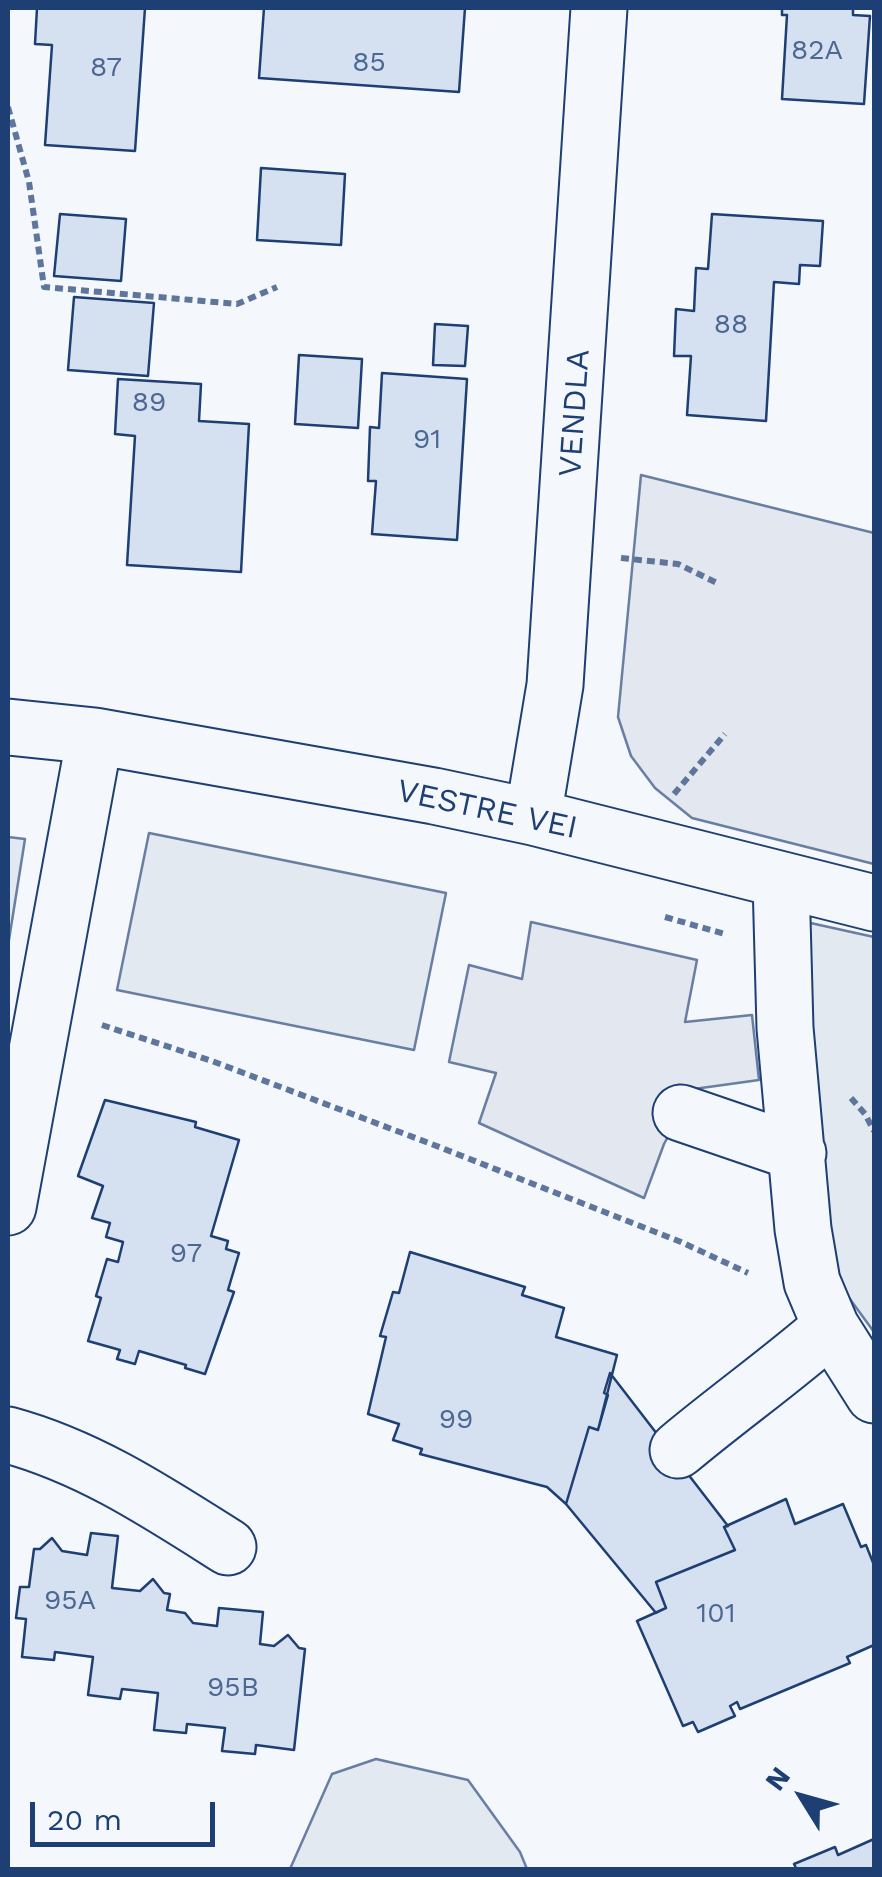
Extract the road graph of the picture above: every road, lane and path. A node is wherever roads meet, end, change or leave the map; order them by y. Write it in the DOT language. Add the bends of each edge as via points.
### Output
graph roads {
  1 [pos="599,8"];
  2 [pos="8,106"];
  3 [pos="277,287"];
  4 [pos="605,556"];
  5 [pos="717,583"];
  6 [pos="8,727"];
  7 [pos="725,734"];
  8 [pos="95,736"];
  9 [pos="669,800"];
  10 [pos="533,817"];
  11 [pos="781,881"];
  12 [pos="874,903"];
  13 [pos="655,914"];
  14 [pos="782,949"];
  15 [pos="44,1006"];
  16 [pos="681,1114"];
  17 [pos="798,1153"];
  18 [pos="8,1206"];
  19 [pos="756,1282"];
  20 [pos="832,1327"];
  21 [pos="874,1395"];
  22 [pos="8,1435"];
  23 [pos="678,1450"];
  24 [pos="228,1546"];
  1 -- 10 [label="street, VENDLA" via="555,685"];
  2 -- 3 [label="path" via="29,182 44,287 236,304"];
  4 -- 5 [label="path" via="678,564"];
  6 -- 8 [label="street, VESTRE VEI"];
  7 -- 9 [label="path"];
  8 -- 10 [label="street, VESTRE VEI"];
  8 -- 15 [label="street"];
  10 -- 11 [label="street, VESTRE VEI"];
  11 -- 12 [label="street, VESTRE VEI"];
  11 -- 14 [label="street"];
  13 -- 14 [label="path"];
  14 -- 17 [label="street"];
  15 -- 18 [label="street"];
  15 -- 19 [label="path" via="452,1152 744,1269"];
  16 -- 17 [label="street"];
  17 -- 20 [label="street" via="812,1282"];
  20 -- 21 [label="street"];
  20 -- 23 [label="street"];
  22 -- 24 [label="street" via="51,1446 131,1486"];
}
